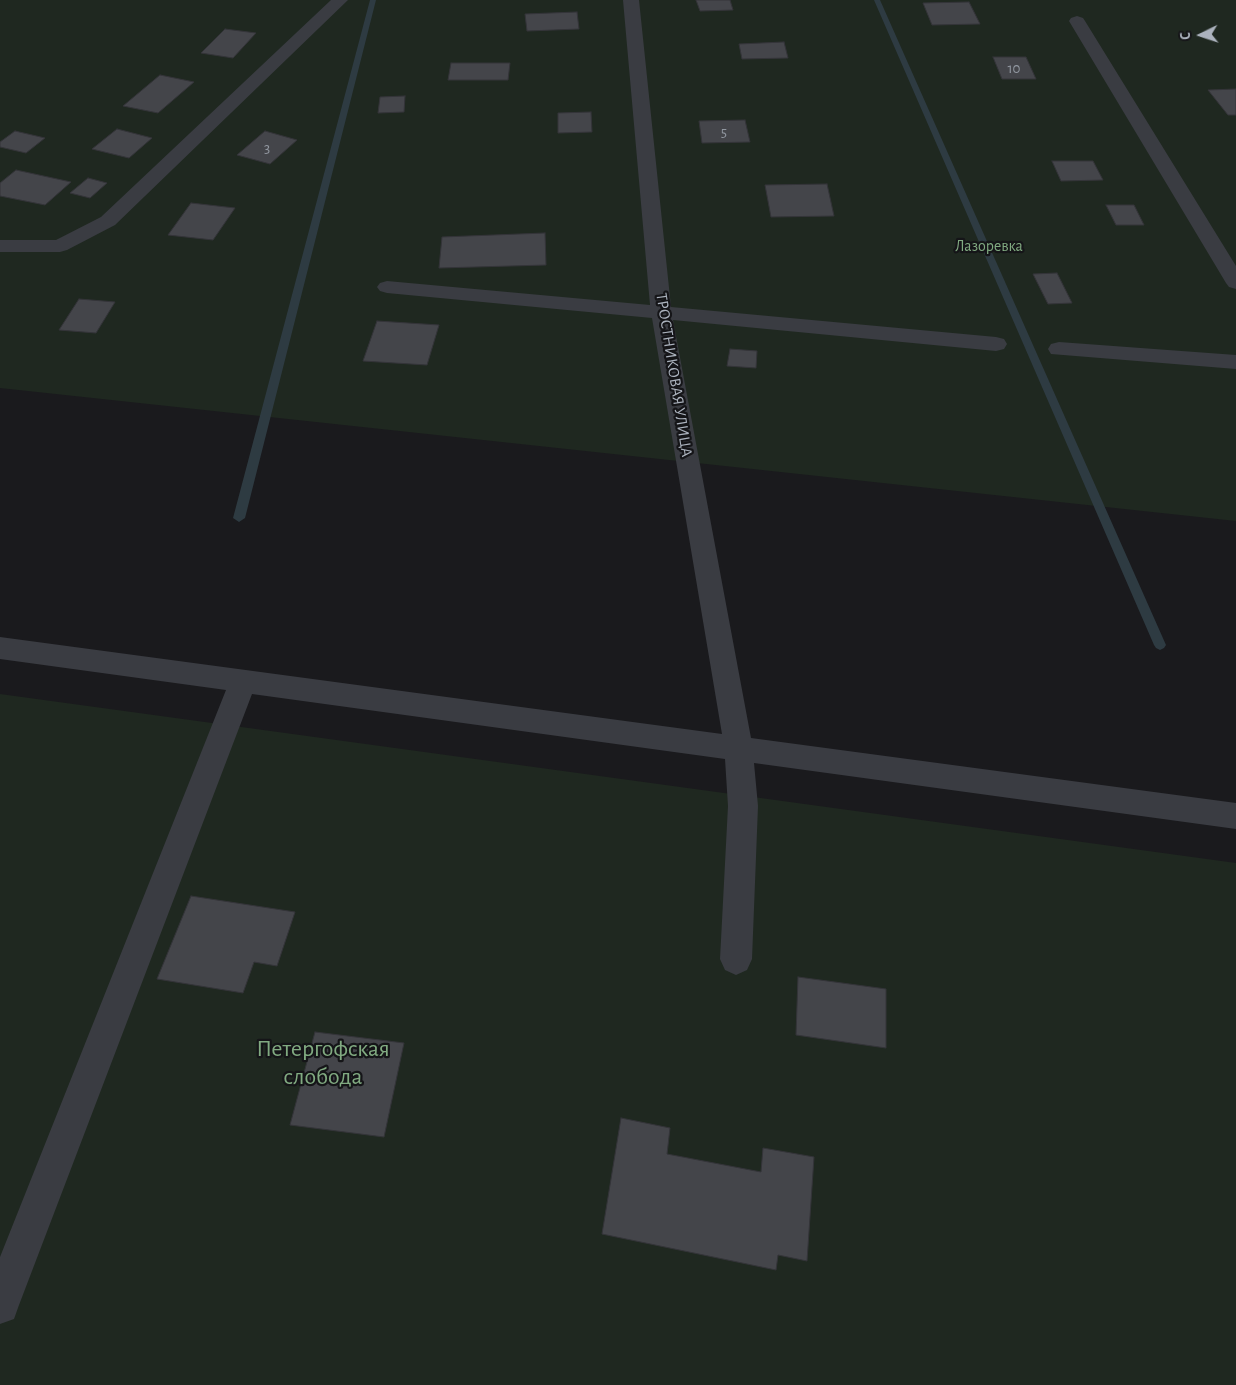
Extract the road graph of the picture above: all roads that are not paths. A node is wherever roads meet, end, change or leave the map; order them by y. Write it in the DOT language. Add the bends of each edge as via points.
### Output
graph roads {
  1 [pos="340,0"];
  2 [pos="631,0"];
  3 [pos="1077,21"];
  4 [pos="0,246"];
  5 [pos="1236,284"];
  6 [pos="386,287"];
  7 [pos="661,312"];
  8 [pos="996,344"];
  9 [pos="1059,349"];
  10 [pos="1236,362"];
  11 [pos="0,648"];
  12 [pos="243,682"];
  13 [pos="739,748"];
  14 [pos="1236,816"];
  15 [pos="736,959"];
  16 [pos="0,1304"];
  1 -- 4 [label="street" via="108,221 60,246"];
  2 -- 7 [label="street, ТРОСТНИКОВАЯ УЛИЦА"];
  3 -- 5 [label="street"];
  6 -- 7 [label="street"];
  7 -- 8 [label="street"];
  7 -- 13 [label="street, ТРОСТНИКОВАЯ УЛИЦА"];
  9 -- 10 [label="street"];
  11 -- 12 [label="street"];
  12 -- 13 [label="street"];
  12 -- 16 [label="street"];
  13 -- 14 [label="street"];
  13 -- 15 [label="street, ТРОСТНИКОВАЯ УЛИЦА" via="743,806"];
}
